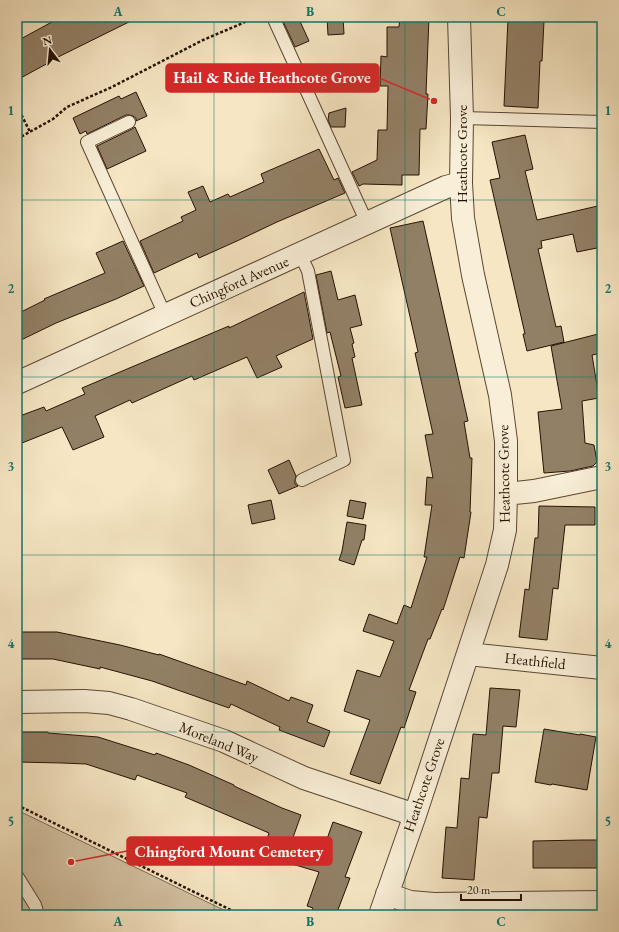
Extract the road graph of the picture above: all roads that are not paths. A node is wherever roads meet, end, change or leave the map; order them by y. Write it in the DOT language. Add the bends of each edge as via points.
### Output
graph roads {
  1 [pos="273,17"];
  2 [pos="459,17"];
  3 [pos="462,118"];
  4 [pos="129,122"];
  5 [pos="602,122"];
  6 [pos="461,183"];
  7 [pos="367,223"];
  8 [pos="300,254"];
  9 [pos="165,315"];
  10 [pos="17,383"];
  11 [pos="602,477"];
  12 [pos="302,480"];
  13 [pos="506,494"];
  14 [pos="468,654"];
  15 [pos="602,668"];
  16 [pos="17,702"];
  17 [pos="414,815"];
  18 [pos="17,876"];
  19 [pos="387,894"];
  20 [pos="602,902"];
  21 [pos="38,915"];
  22 [pos="380,915"];
  1 -- 7 [label="lane"];
  2 -- 3 [label="street, Heathcote Grove"];
  3 -- 5 [label="lane"];
  3 -- 6 [label="street, Heathcote Grove"];
  4 -- 9 [label="lane" via="86,142"];
  6 -- 7 [label="street, Chingford Avenue" via="446,187"];
  6 -- 13 [label="street, Heathcote Grove" via="463,218 473,275 500,395 506,441"];
  7 -- 8 [label="street, Chingford Avenue"];
  8 -- 9 [label="street, Chingford Avenue"];
  8 -- 12 [label="lane" via="308,271 344,460"];
  9 -- 10 [label="street, Chingford Avenue"];
  11 -- 13 [label="street"];
  13 -- 14 [label="street, Heathcote Grove" via="505,530 497,565"];
  14 -- 15 [label="street, Heathfield"];
  14 -- 17 [label="street, Heathcote Grove"];
  16 -- 17 [label="street, Moreland Way" via="84,701 109,703 131,709 224,741 304,778"];
  17 -- 19 [label="street, Heathcote Grove"];
  18 -- 21 [label="lane" via="35,905"];
  19 -- 20 [label="street" via="410,902 434,904"];
  19 -- 22 [label="street, Heathcote Grove"];
}
